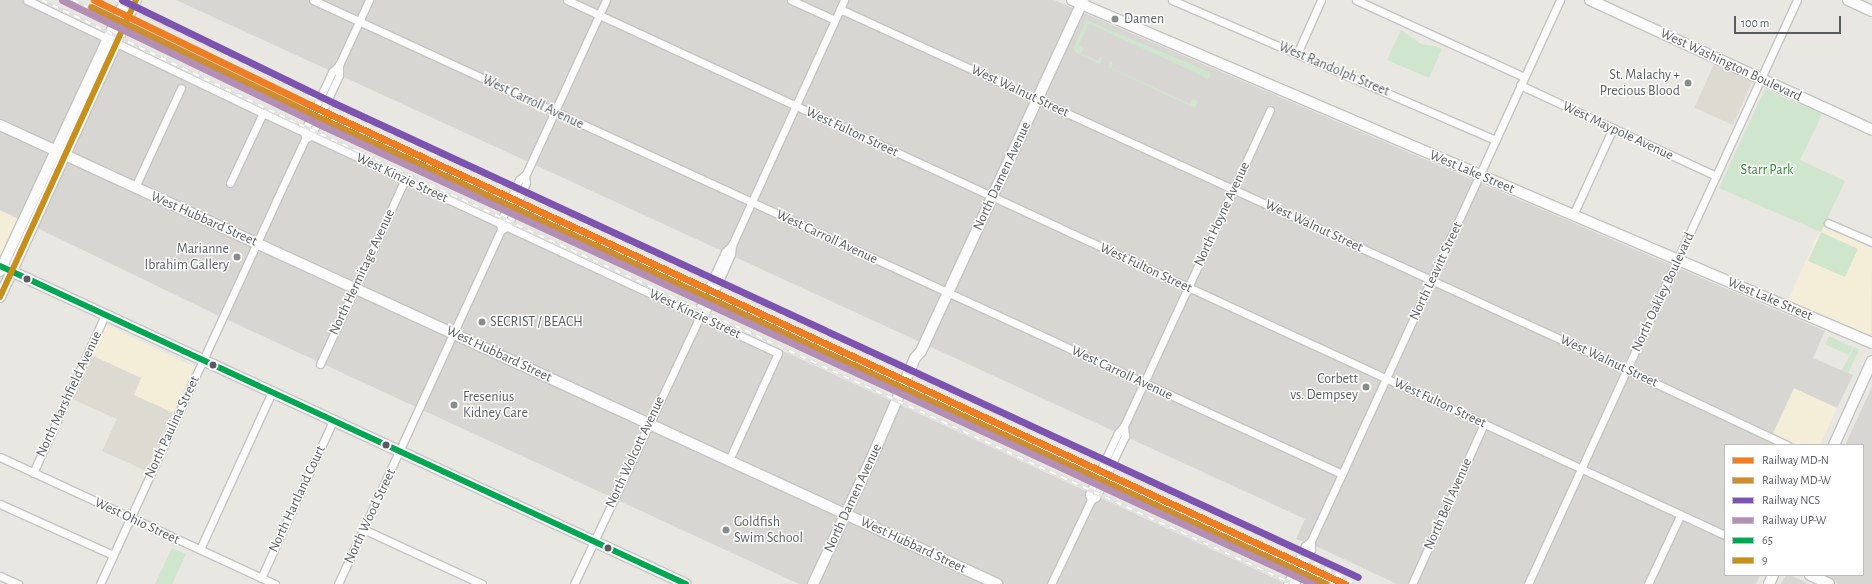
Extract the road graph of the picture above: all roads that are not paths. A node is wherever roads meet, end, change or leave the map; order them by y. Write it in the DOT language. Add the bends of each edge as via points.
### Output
graph roads {
  1 [pos="26,0"];
  2 [pos="126,0"];
  3 [pos="136,0"];
  4 [pos="313,0"];
  5 [pos="369,0"];
  6 [pos="567,0"];
  7 [pos="606,0"];
  8 [pos="792,0"];
  9 [pos="844,0"];
  10 [pos="1172,0"];
  11 [pos="1321,0"];
  12 [pos="1356,0"];
  13 [pos="1560,0"];
  14 [pos="1590,0"];
  15 [pos="1797,0"];
  16 [pos="1848,0"];
  17 [pos="1079,1"];
  18 [pos="840,9"];
  19 [pos="1872,11"];
  20 [pos="600,15"];
  21 [pos="835,20"];
  22 [pos="359,21"];
  23 [pos="113,41"];
  24 [pos="1298,54"];
  25 [pos="1524,77"];
  26 [pos="1761,79"];
  27 [pos="1520,85"];
  28 [pos="181,88"];
  29 [pos="1037,99"];
  30 [pos="796,106"];
  31 [pos="1270,110"];
  32 [pos="555,112"];
  33 [pos="263,113"];
  34 [pos="0,125"];
  35 [pos="1613,128"];
  36 [pos="1872,130"];
  37 [pos="307,136"];
  38 [pos="1496,140"];
  39 [pos="56,151"];
  40 [pos="65,155"];
  41 [pos="1480,175"];
  42 [pos="1716,176"];
  43 [pos="405,179"];
  44 [pos="230,183"];
  45 [pos="135,187"];
  46 [pos="1233,189"];
  47 [pos="992,196"];
  48 [pos="752,202"];
  49 [pos="1573,215"];
  50 [pos="1828,223"];
  51 [pos="502,226"];
  52 [pos="257,242"];
  53 [pos="1872,242"];
  54 [pos="1678,260"];
  55 [pos="1,268"];
  56 [pos="12,271"];
  57 [pos="1431,280"];
  58 [pos="355,287"];
  59 [pos="1188,287"];
  60 [pos="948,293"];
  61 [pos="0,296"];
  62 [pos="105,315"];
  63 [pos="699,318"];
  64 [pos="454,333"];
  65 [pos="1872,343"];
  66 [pos="202,360"];
  67 [pos="1872,361"];
  68 [pos="320,364"];
  69 [pos="1627,370"];
  70 [pos="1386,378"];
  71 [pos="1144,383"];
  72 [pos="272,392"];
  73 [pos="333,421"];
  74 [pos="649,423"];
  75 [pos="1484,424"];
  76 [pos="1785,444"];
  77 [pos="1834,444"];
  78 [pos="399,451"];
  79 [pos="0,457"];
  80 [pos="729,460"];
  81 [pos="1581,469"];
  82 [pos="33,473"];
  83 [pos="1342,474"];
  84 [pos="0,504"];
  85 [pos="845,514"];
  86 [pos="1680,514"];
  87 [pos="130,518"];
  88 [pos="363,529"];
  89 [pos="1724,535"];
  90 [pos="594,541"];
  91 [pos="1311,541"];
  92 [pos="200,549"];
  93 [pos="113,555"];
  94 [pos="0,576"];
  95 [pos="1812,576"];
  96 [pos="261,578"];
  97 [pos="18,584"];
  98 [pos="100,584"];
  99 [pos="275,584"];
  100 [pos="338,584"];
  101 [pos="482,584"];
  102 [pos="574,584"];
  103 [pos="686,584"];
  104 [pos="813,584"];
  105 [pos="997,584"];
  106 [pos="1051,584"];
  107 [pos="1287,584"];
  108 [pos="1295,584"];
  109 [pos="1412,584"];
  110 [pos="1528,584"];
  111 [pos="1648,584"];
  112 [pos="1829,584"];
  1 -- 23 [label="street, West Kinzie Street"];
  2 -- 23 [label="main road"];
  3 -- 23 [label="main road"];
  4 -- 22 [label="street, West Carroll Avenue"];
  5 -- 22 [label="street, North Paulina Street"];
  6 -- 20 [label="street, West Fulton Street"];
  7 -- 20 [label="street, North Wood Street"];
  8 -- 21 [label="street"];
  9 -- 18 [label="street, North Wolcott Avenue"];
  10 -- 24 [label="street, West Randolph Street"];
  11 -- 24 [label="street"];
  12 -- 25 [label="street"];
  13 -- 25 [label="street, North Leavitt Street"];
  14 -- 26 [label="main road, West Washington Boulevard"];
  15 -- 26 [label="street, North Oakley Boulevard"];
  16 -- 19 [label="main road"];
  17 -- 29 [label="main road, North Damen Avenue"];
  17 -- 41 [label="main road, West Lake Street"];
  18 -- 21 [label="street, North Wolcott Avenue"];
  18 -- 29 [label="street, West Walnut Street"];
  20 -- 30 [label="street, West Fulton Street"];
  20 -- 32 [label="street, North Wood Street"];
  21 -- 30 [label="street, North Wolcott Avenue"];
  22 -- 32 [label="street, West Carroll Avenue"];
  22 -- 37 [label="street, North Paulina Street" via="339,65 339,75"];
  23 -- 33 [label="street, West Kinzie Street"];
  23 -- 39 [label="main road"];
  23 -- 40 [label="main road"];
  24 -- 38 [label="street, West Randolph Street"];
  25 -- 27 [label="street, North Leavitt Street"];
  26 -- 36 [label="main road, West Washington Boulevard"];
  26 -- 42 [label="street, North Oakley Boulevard"];
  27 -- 35 [label="street, West Maypole Avenue"];
  27 -- 38 [label="street, North Leavitt Street"];
  28 -- 45 [label="street"];
  29 -- 46 [label="street, West Walnut Street"];
  29 -- 47 [label="main road, North Damen Avenue"];
  30 -- 47 [label="street, West Fulton Street"];
  30 -- 48 [label="street, North Wolcott Avenue"];
  31 -- 46 [label="street, North Hoyne Avenue"];
  32 -- 48 [label="street, West Carroll Avenue"];
  32 -- 51 [label="street, North Wood Street" via="526,176 526,183"];
  33 -- 37 [label="street, West Kinzie Street"];
  33 -- 44 [label="street"];
  34 -- 39 [label="main road, West Hubbard Street"];
  35 -- 42 [label="street, West Maypole Avenue"];
  35 -- 49 [label="street"];
  37 -- 43 [label="street, West Kinzie Street"];
  37 -- 52 [label="street, North Paulina Street"];
  38 -- 41 [label="street, North Leavitt Street"];
  39 -- 40 [label="main road, West Hubbard Street"];
  39 -- 55 [label="main road"];
  40 -- 45 [label="main road, West Hubbard Street"];
  40 -- 56 [label="main road"];
  41 -- 49 [label="main road, West Lake Street"];
  41 -- 57 [label="street, North Leavitt Street"];
  42 -- 54 [label="street, North Oakley Boulevard"];
  43 -- 51 [label="street, West Kinzie Street"];
  43 -- 58 [label="street, North Hermitage Avenue"];
  45 -- 52 [label="main road, West Hubbard Street"];
  46 -- 57 [label="street, West Walnut Street"];
  46 -- 59 [label="street, North Hoyne Avenue"];
  47 -- 59 [label="street, West Fulton Street"];
  47 -- 60 [label="main road, North Damen Avenue"];
  48 -- 60 [label="street, West Carroll Avenue"];
  48 -- 63 [label="street, North Wolcott Avenue" via="732,245 725,252"];
  49 -- 54 [label="main road, West Lake Street"];
  50 -- 53 [label="street"];
  51 -- 63 [label="street, West Kinzie Street"];
  51 -- 64 [label="street, North Wood Street"];
  52 -- 58 [label="main road, West Hubbard Street"];
  52 -- 66 [label="street, North Paulina Street"];
  54 -- 65 [label="main road, West Lake Street"];
  54 -- 69 [label="street, North Oakley Boulevard"];
  55 -- 56 [label="main road"];
  56 -- 61 [label="main road"];
  56 -- 62 [label="main road"];
  57 -- 69 [label="street, West Walnut Street"];
  57 -- 70 [label="street, North Leavitt Street"];
  58 -- 64 [label="main road, West Hubbard Street"];
  58 -- 68 [label="street, North Hermitage Avenue"];
  59 -- 70 [label="street, West Fulton Street"];
  59 -- 71 [label="street, North Hoyne Avenue"];
  60 -- 71 [label="street, West Carroll Avenue"];
  60 -- 85 [label="main road, North Damen Avenue" via="892,406 893,412"];
  62 -- 66 [label="main road"];
  62 -- 82 [label="street, North Marshfield Avenue"];
  63 -- 74 [label="street, North Wolcott Avenue"];
  63 -- 80 [label="street, West Kinzie Street" via="778,353"];
  64 -- 74 [label="main road, West Hubbard Street"];
  64 -- 78 [label="street, North Wood Street"];
  66 -- 72 [label="main road"];
  66 -- 87 [label="street, North Paulina Street"];
  67 -- 77 [label="main road"];
  69 -- 76 [label="street, West Walnut Street"];
  69 -- 81 [label="street, North Oakley Boulevard"];
  70 -- 75 [label="street, West Fulton Street"];
  70 -- 83 [label="street, North Leavitt Street"];
  71 -- 83 [label="street, West Carroll Avenue"];
  71 -- 106 [label="street, North Hoyne Avenue" via="1124,426 1125,436 1096,497 1090,500"];
  72 -- 73 [label="main road"];
  72 -- 92 [label="street"];
  73 -- 78 [label="main road"];
  73 -- 96 [label="street, North Hartland Court"];
  74 -- 80 [label="main road, West Hubbard Street"];
  74 -- 90 [label="street, North Wolcott Avenue"];
  75 -- 81 [label="street, West Fulton Street"];
  75 -- 109 [label="street, North Bell Avenue"];
  78 -- 88 [label="street, North Wood Street"];
  78 -- 90 [label="main road"];
  79 -- 82 [label="street, West Ohio Street"];
  80 -- 85 [label="main road, West Hubbard Street"];
  81 -- 86 [label="street, West Fulton Street"];
  81 -- 110 [label="street, North Oakley Boulevard"];
  82 -- 87 [label="street, West Ohio Street"];
  83 -- 91 [label="street, North Leavitt Street"];
  84 -- 93 [label="street"];
  85 -- 104 [label="main road, North Damen Avenue"];
  85 -- 105 [label="main road, West Hubbard Street"];
  86 -- 89 [label="street, West Fulton Street"];
  86 -- 111 [label="street"];
  87 -- 92 [label="street, West Ohio Street"];
  87 -- 93 [label="street, North Paulina Street"];
  88 -- 100 [label="street, North Wood Street"];
  88 -- 101 [label="street"];
  90 -- 102 [label="street, North Wolcott Avenue"];
  90 -- 103 [label="main road"];
  91 -- 107 [label="street, North Leavitt Street" via="1305,546"];
  91 -- 108 [label="street, North Leavitt Street" via="1311,549"];
  92 -- 96 [label="street, West Ohio Street"];
  93 -- 98 [label="street, North Paulina Street"];
  94 -- 97 [label="street"];
  95 -- 112 [label="main road"];
  96 -- 99 [label="street, West Ohio Street"];
}
